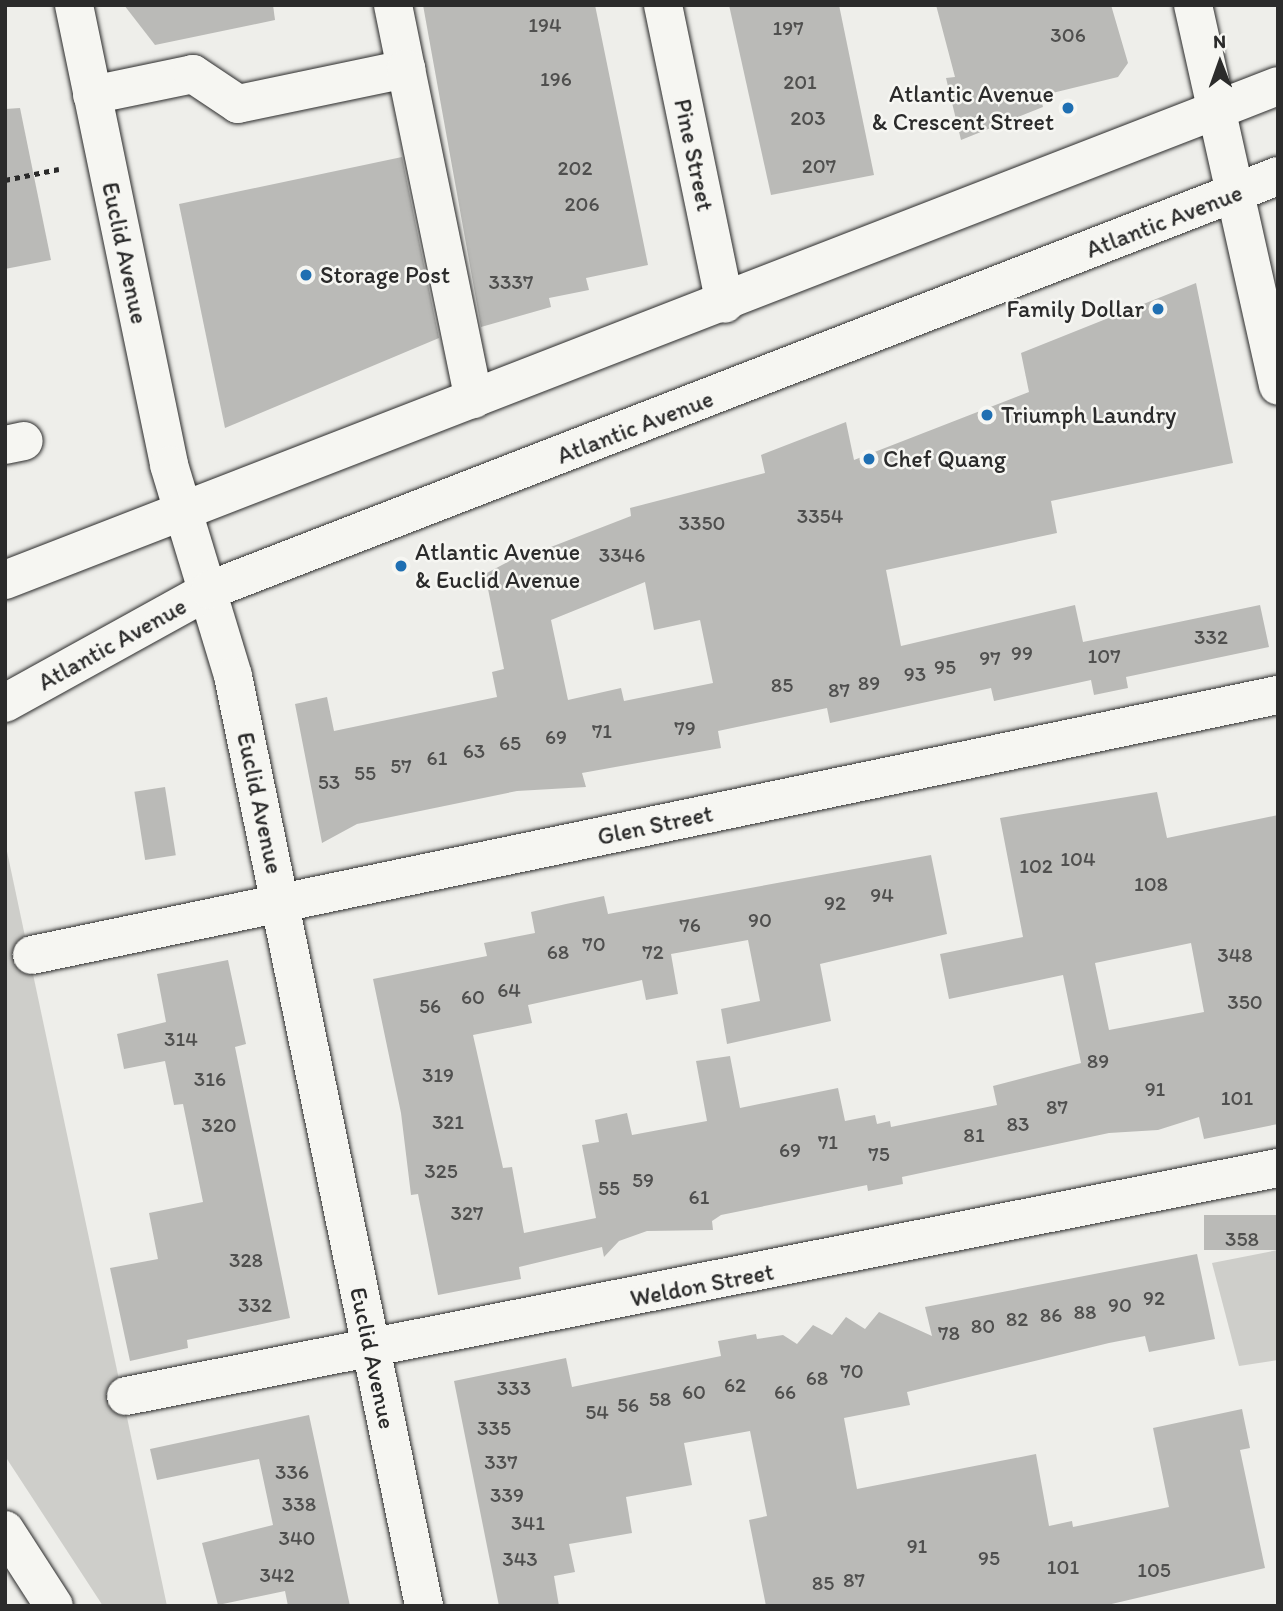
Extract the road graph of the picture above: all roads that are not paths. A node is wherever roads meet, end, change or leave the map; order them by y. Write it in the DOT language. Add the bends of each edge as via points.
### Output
graph roads {
  1 [pos="74,5"];
  2 [pos="393,5"];
  3 [pos="663,5"];
  4 [pos="1193,5"];
  5 [pos="406,69"];
  6 [pos="1278,86"];
  7 [pos="93,95"];
  8 [pos="1220,110"];
  9 [pos="1278,176"];
  10 [pos="1237,192"];
  11 [pos="725,303"];
  12 [pos="1278,386"];
  13 [pos="474,399"];
  14 [pos="184,512"];
  15 [pos="5,580"];
  16 [pos="209,590"];
  17 [pos="1278,695"];
  18 [pos="5,703"];
  19 [pos="280,904"];
  20 [pos="32,955"];
  21 [pos="1278,1168"];
  22 [pos="372,1352"];
  23 [pos="126,1396"];
  24 [pos="5,1530"];
  25 [pos="54,1606"];
  26 [pos="424,1606"];
  1 -- 7 [label="street, Euclid Avenue"];
  2 -- 5 [label="street"];
  3 -- 11 [label="street, Pine Street"];
  4 -- 8 [label="street"];
  5 -- 7 [label="street" via="238,104 193,74"];
  5 -- 13 [label="street"];
  6 -- 8 [label="street"];
  7 -- 14 [label="street, Euclid Avenue"];
  8 -- 10 [label="street"];
  8 -- 11 [label="street"];
  9 -- 10 [label="street, Atlantic Avenue"];
  10 -- 12 [label="street"];
  10 -- 16 [label="street, Atlantic Avenue"];
  11 -- 13 [label="street"];
  13 -- 14 [label="street"];
  14 -- 15 [label="street"];
  14 -- 16 [label="street, Euclid Avenue"];
  16 -- 18 [label="street, Atlantic Avenue"];
  16 -- 19 [label="street, Euclid Avenue"];
  17 -- 19 [label="street, Glen Street"];
  19 -- 20 [label="street, Glen Street"];
  19 -- 22 [label="street, Euclid Avenue"];
  21 -- 22 [label="street, Weldon Street"];
  22 -- 23 [label="street, Weldon Street"];
  22 -- 26 [label="street, Euclid Avenue"];
  24 -- 25 [label="street"];
}
